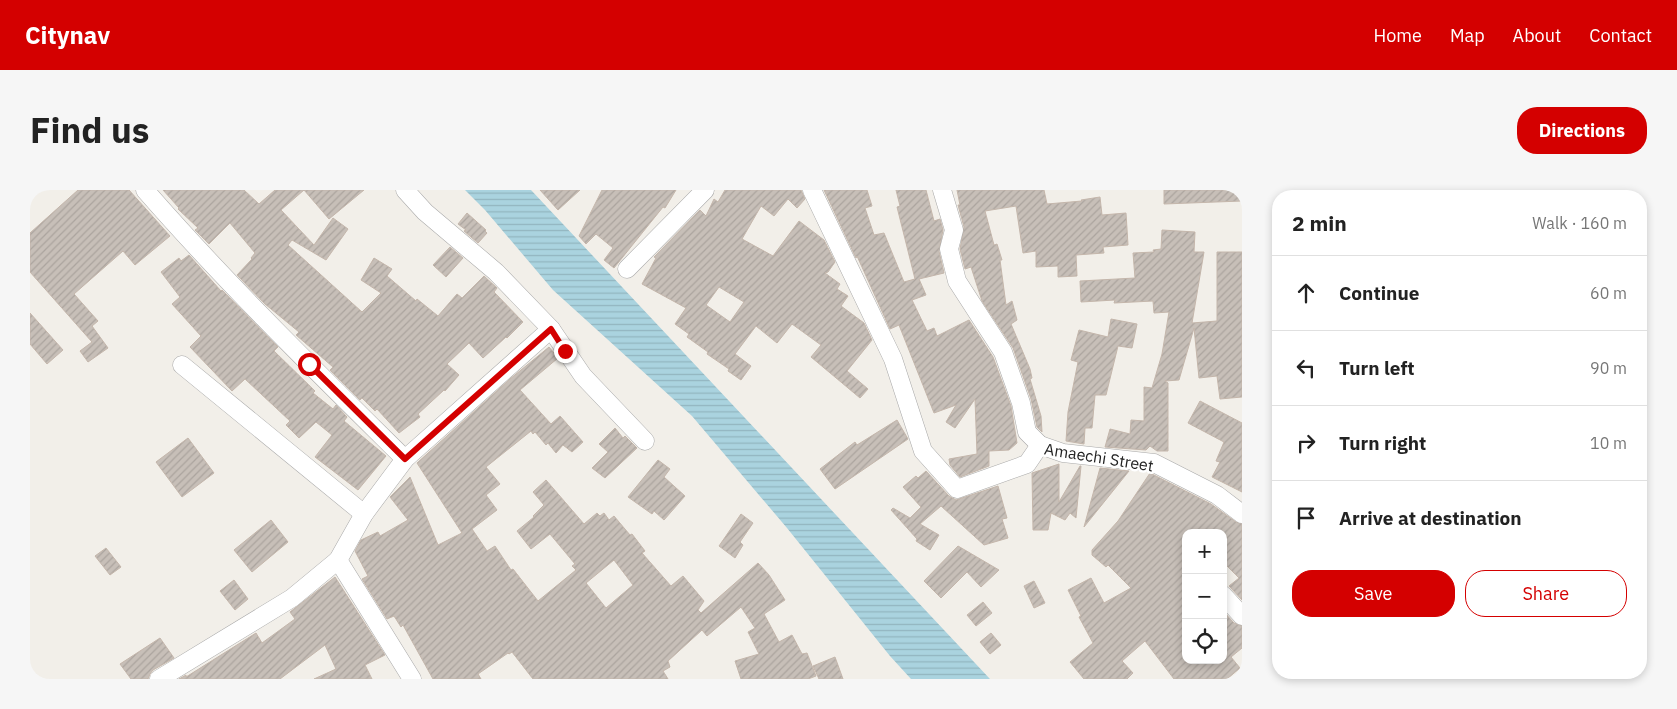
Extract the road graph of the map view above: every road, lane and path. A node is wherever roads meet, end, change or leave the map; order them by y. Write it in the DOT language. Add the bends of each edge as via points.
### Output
graph roads {
  1 [pos="145,190"];
  2 [pos="405,190"];
  3 [pos="705,190"];
  4 [pos="812,190"];
  5 [pos="942,190"];
  6 [pos="627,269"];
  7 [pos="551,329"];
  8 [pos="182,365"];
  9 [pos="645,441"];
  10 [pos="1040,445"];
  11 [pos="405,459"];
  12 [pos="364,514"];
  13 [pos="1242,514"];
  14 [pos="338,560"];
  15 [pos="1227,599"];
  16 [pos="1242,616"];
  17 [pos="159,679"];
  18 [pos="412,679"];
  1 -- 11 [label="street" via="196,248"];
  2 -- 7 [label="street" via="425,212 496,272"];
  3 -- 6 [label="street"];
  4 -- 10 [label="street, Amaechi Street" via="892,359 923,451 956,489 1027,464"];
  5 -- 10 [label="street" via="954,230 949,249 957,281 1002,352 1021,404 1027,432"];
  7 -- 9 [label="street" via="584,376"];
  7 -- 11 [label="street"];
  8 -- 12 [label="street"];
  10 -- 13 [label="street, Amaechi Street" via="1063,453 1154,463 1217,495"];
  11 -- 12 [label="street"];
  12 -- 14 [label="street"];
  14 -- 17 [label="street" via="292,598"];
  14 -- 18 [label="street"];
  15 -- 16 [label="street"];
}
